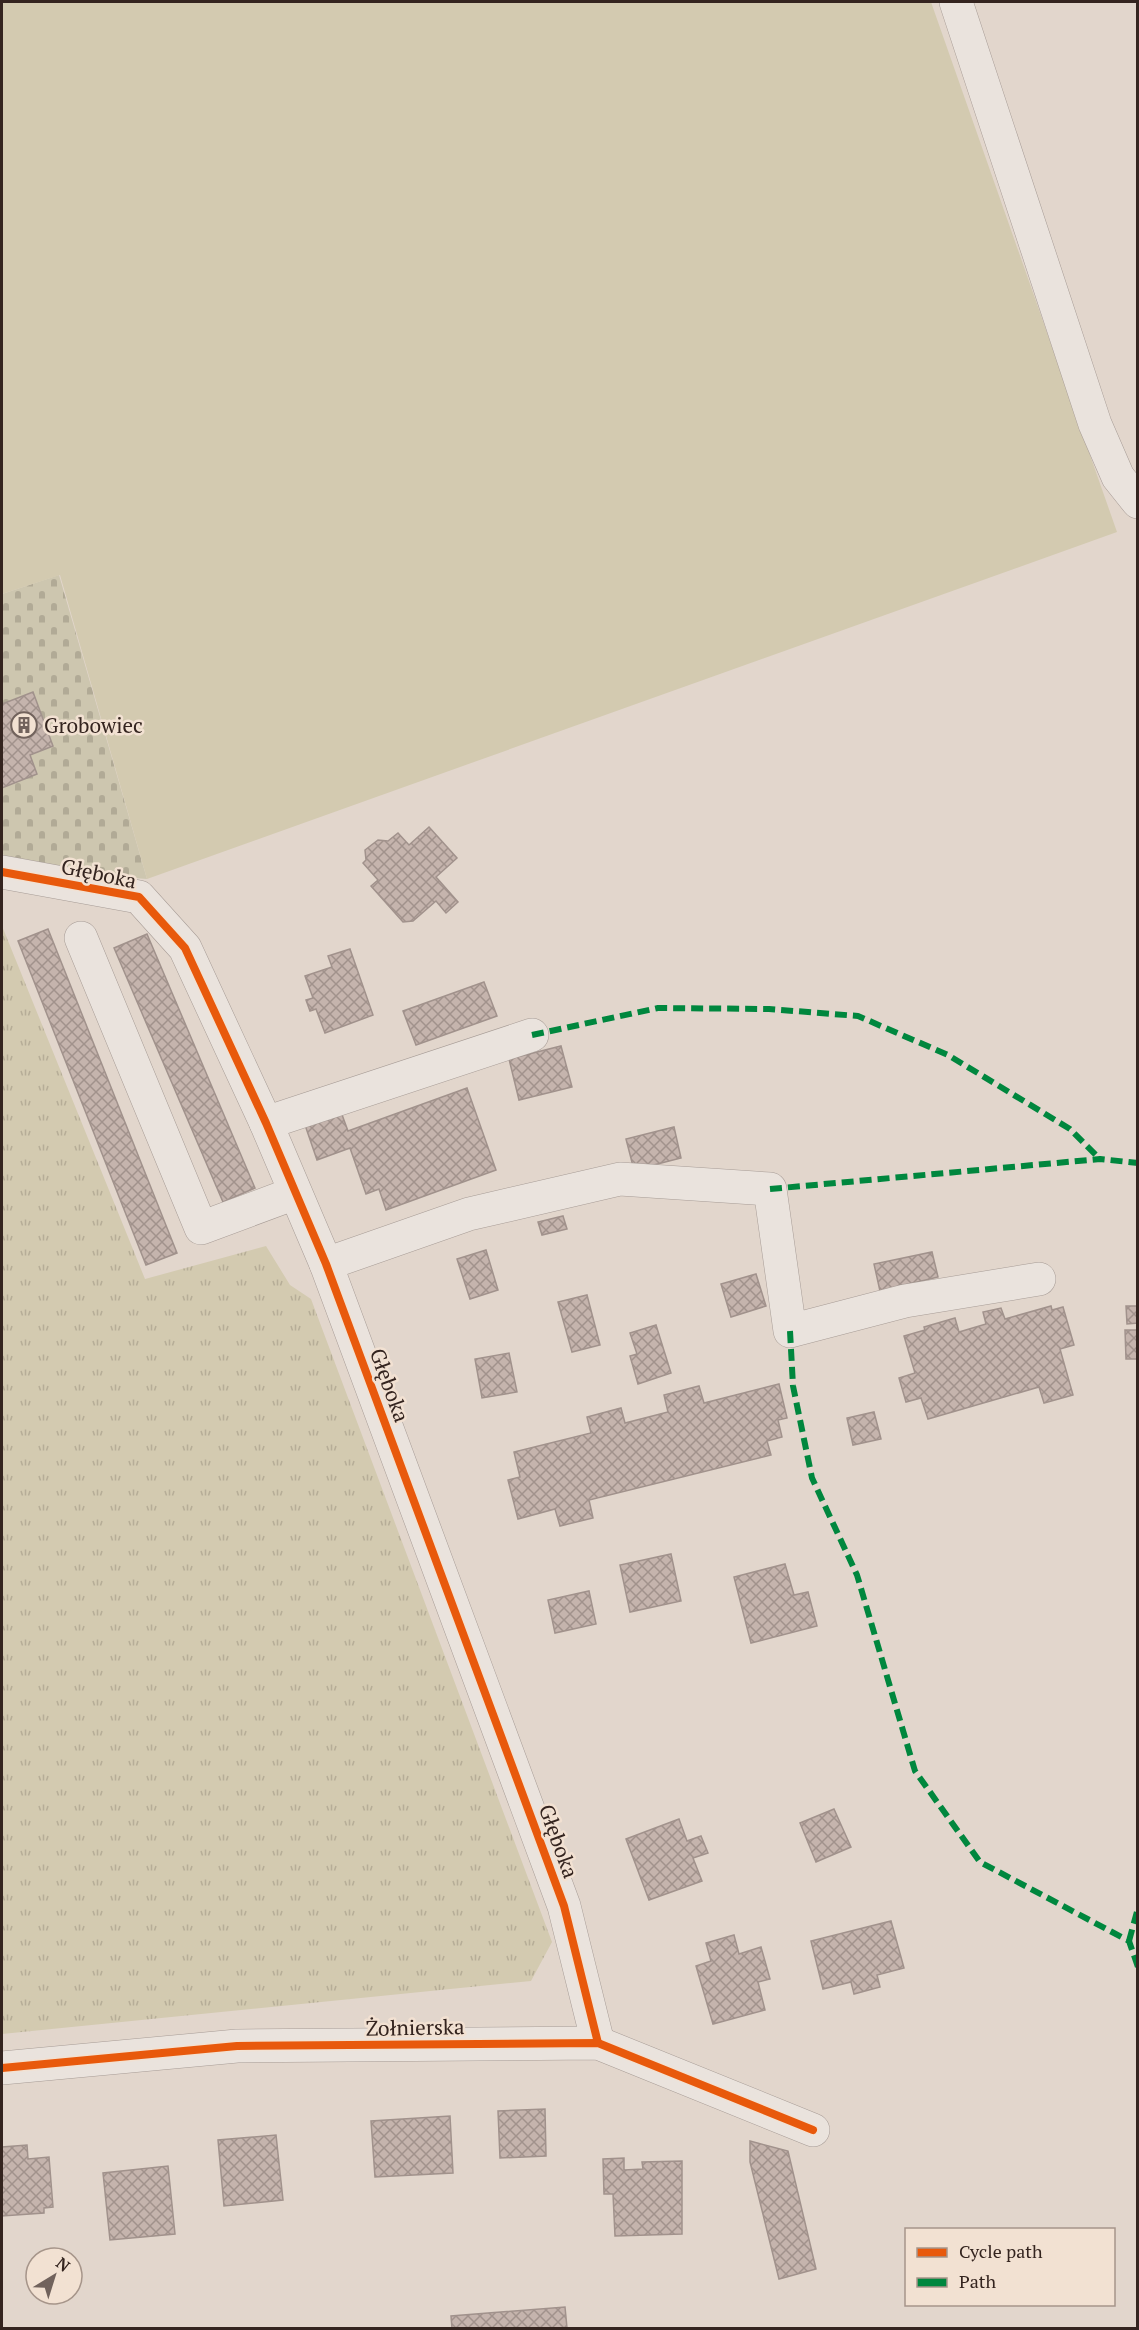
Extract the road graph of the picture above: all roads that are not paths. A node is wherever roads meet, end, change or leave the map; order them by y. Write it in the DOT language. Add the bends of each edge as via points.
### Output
graph roads {
  1 [pos="956,2"];
  2 [pos="1137,502"];
  3 [pos="2,872"];
  4 [pos="81,938"];
  5 [pos="532,1035"];
  6 [pos="266,1123"];
  7 [pos="295,1193"];
  8 [pos="326,1264"];
  9 [pos="1039,1279"];
  10 [pos="597,2043"];
  11 [pos="2,2068"];
  12 [pos="813,2130"];
  1 -- 2 [label="street" via="1095,424 1118,477"];
  3 -- 6 [label="street, Głęboka" via="139,897 185,948"];
  4 -- 7 [label="street" via="201,1228"];
  5 -- 6 [label="street"];
  6 -- 7 [label="street, Głęboka"];
  7 -- 8 [label="street, Głęboka"];
  8 -- 9 [label="street" via="469,1214 620,1179 770,1189 790,1331 905,1302"];
  8 -- 10 [label="street, Głęboka" via="564,1906"];
  10 -- 11 [label="street, Żołnierska" via="237,2046"];
  10 -- 12 [label="street, Żołnierska"];
}
